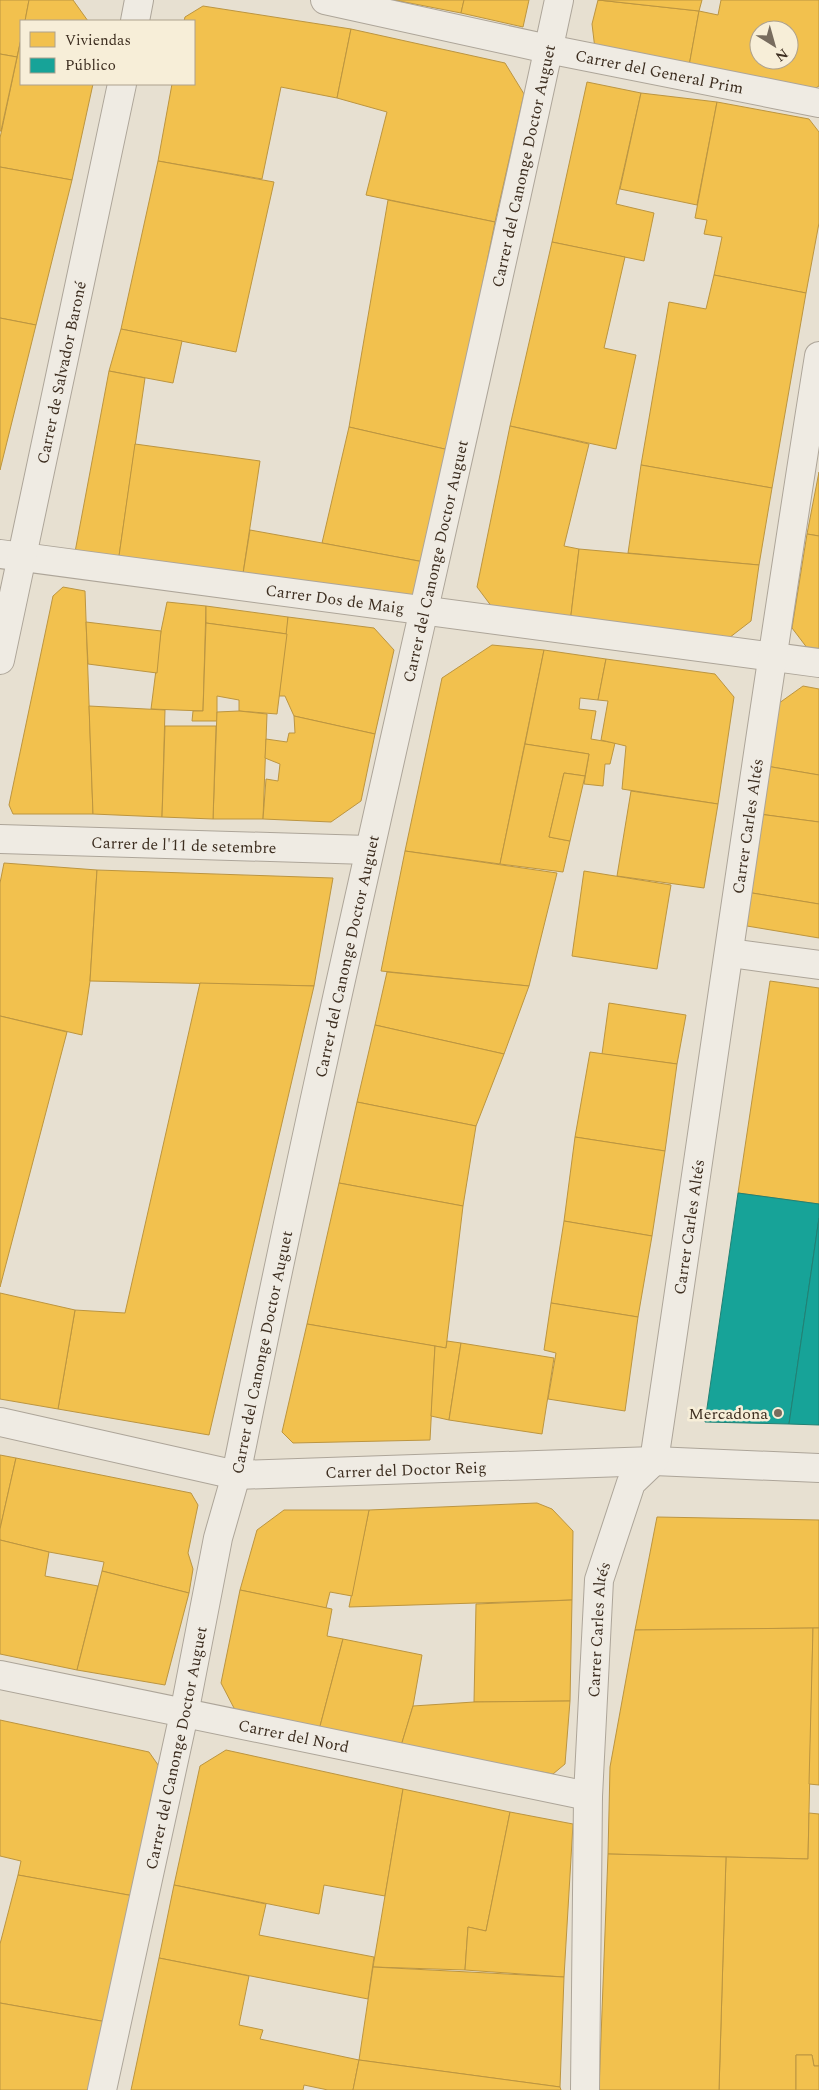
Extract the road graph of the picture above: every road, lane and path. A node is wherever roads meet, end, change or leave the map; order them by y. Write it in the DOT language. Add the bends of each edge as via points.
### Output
graph roads {
  1 [pos="139,0"];
  2 [pos="325,0"];
  3 [pos="559,0"];
  4 [pos="135,20"];
  5 [pos="548,49"];
  6 [pos="122,85"];
  7 [pos="819,103"];
  8 [pos="819,356"];
  9 [pos="11,555"];
  10 [pos="424,609"];
  11 [pos="771,655"];
  12 [pos="0,660"];
  13 [pos="819,663"];
  14 [pos="0,839"];
  15 [pos="368,850"];
  16 [pos="730,953"];
  17 [pos="819,965"];
  18 [pos="0,1422"];
  19 [pos="654,1461"];
  20 [pos="819,1468"];
  21 [pos="236,1475"];
  22 [pos="0,1675"];
  23 [pos="184,1714"];
  24 [pos="588,1796"];
  25 [pos="102,2090"];
  26 [pos="585,2090"];
  1 -- 4 [label="street"];
  2 -- 5 [label="street, Carrer del General Prim"];
  3 -- 5 [label="street, Carrer del Canonge Doctor Auguet"];
  5 -- 7 [label="street, Carrer del General Prim"];
  5 -- 10 [label="street, Carrer del Canonge Doctor Auguet"];
  6 -- 9 [label="street, Carrer de Salvador Baroné"];
  8 -- 11 [label="street, Carrer Carles Altés"];
  9 -- 10 [label="street, Carrer Dos de Maig"];
  9 -- 12 [label="street, Carrer de Salvador Baroné"];
  10 -- 11 [label="street, Carrer Dos de Maig"];
  10 -- 15 [label="street, Carrer del Canonge Doctor Auguet"];
  11 -- 13 [label="street, Carrer Dos de Maig"];
  11 -- 16 [label="street, Carrer Carles Altés"];
  14 -- 15 [label="street, Carrer de l'11 de setembre"];
  15 -- 21 [label="street, Carrer del Canonge Doctor Auguet"];
  16 -- 17 [label="street"];
  16 -- 19 [label="street, Carrer Carles Altés"];
  18 -- 21 [label="street, Carrer del Doctor Reig"];
  19 -- 20 [label="street, Carrer del Doctor Reig"];
  19 -- 21 [label="street, Carrer del Doctor Reig"];
  19 -- 24 [label="street, Carrer Carles Altés" via="632,1484 599,1580"];
  21 -- 23 [label="street, Carrer del Canonge Doctor Auguet" via="218,1538"];
  22 -- 23 [label="street, Carrer del Nord"];
  23 -- 24 [label="street, Carrer del Nord"];
  23 -- 25 [label="street, Carrer del Canonge Doctor Auguet"];
  24 -- 26 [label="street, Carrer Carles Altés"];
}
